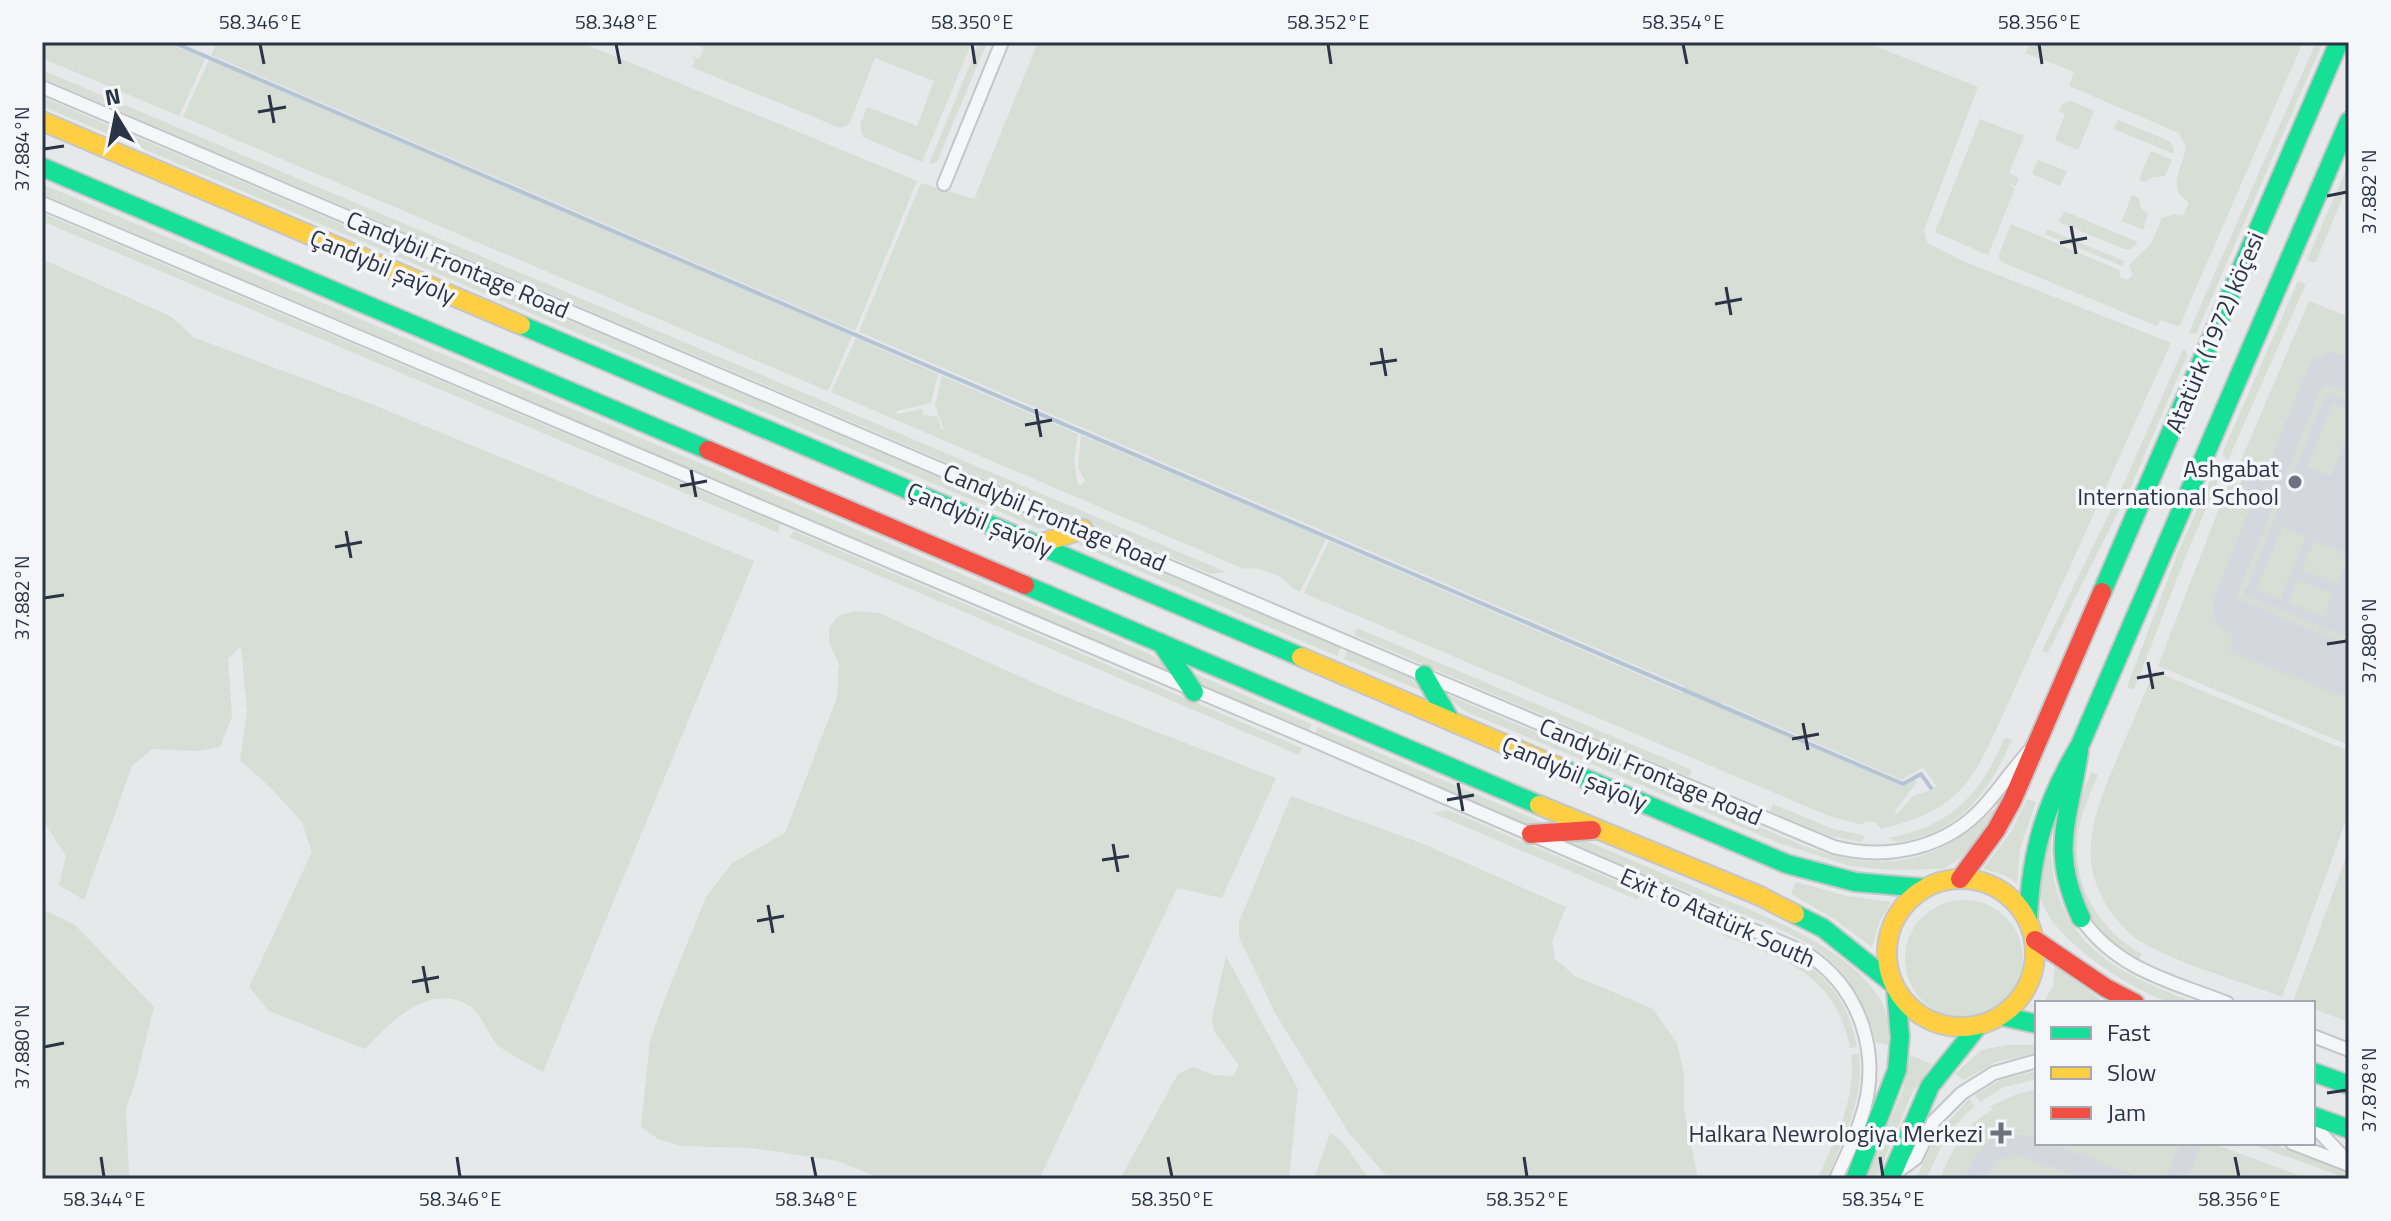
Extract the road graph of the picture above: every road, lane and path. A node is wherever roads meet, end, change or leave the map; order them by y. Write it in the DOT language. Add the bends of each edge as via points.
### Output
graph roads {
  1 [pos="1002,42"];
  2 [pos="2339,42"];
  3 [pos="42,87"];
  4 [pos="42,121"];
  5 [pos="2349,121"];
  6 [pos="42,167"];
  7 [pos="944,184"];
  8 [pos="42,203"];
  9 [pos="1083,529"];
  10 [pos="1040,544"];
  11 [pos="1161,643"];
  12 [pos="1424,675"];
  13 [pos="1194,692"];
  14 [pos="1450,720"];
  15 [pos="2041,736"];
  16 [pos="2080,745"];
  17 [pos="1597,830"];
  18 [pos="1531,834"];
  19 [pos="1960,879"];
  20 [pos="1924,888"];
  21 [pos="2081,918"];
  22 [pos="2028,919"];
  23 [pos="2035,940"];
  24 [pos="1894,986"];
  25 [pos="2131,1001"];
  26 [pos="2222,1001"];
  27 [pos="2001,1016"];
  28 [pos="2035,1024"];
  29 [pos="1978,1026"];
  30 [pos="2315,1037"];
  31 [pos="2335,1045"];
  32 [pos="2349,1050"];
  33 [pos="2349,1059"];
  34 [pos="2035,1062"];
  35 [pos="2315,1073"];
  36 [pos="2349,1085"];
  37 [pos="2315,1117"];
  38 [pos="2315,1127"];
  39 [pos="2349,1129"];
  40 [pos="2297,1145"];
  41 [pos="2349,1164"];
  42 [pos="1890,1178"];
  43 [pos="1836,1179"];
  44 [pos="1855,1179"];
  1 -- 7 [label="street"];
  2 -- 15 [label="main road, Atatürk (1972) köçesi"];
  3 -- 9 [label="street, Candybil Frontage Road"];
  4 -- 10 [label="main road, Çandybil şaýoly"];
  5 -- 16 [label="main road, Atatürk (1972) köçesi"];
  6 -- 11 [label="main road, Çandybil şaýoly"];
  8 -- 13 [label="street"];
  9 -- 10 [label="main road"];
  9 -- 12 [label="street, Candybil Frontage Road"];
  10 -- 14 [label="main road, Çandybil şaýoly"];
  11 -- 13 [label="main road"];
  11 -- 17 [label="main road, Çandybil şaýoly"];
  12 -- 14 [label="main road"];
  12 -- 15 [label="street, Candybil Frontage Road" via="1819,841 1868,853 1917,848 1958,828 1987,804"];
  13 -- 18 [label="street"];
  14 -- 20 [label="main road, Çandybil şaýoly" via="1787,864 1875,887"];
  15 -- 19 [label="main road, Atatürk (1972) köçesi" via="2005,814"];
  16 -- 21 [label="main road" via="2061,849 2065,880"];
  16 -- 22 [label="main road, Atatürk (1972) köçesi" via="2041,820"];
  17 -- 18 [label="main road"];
  17 -- 24 [label="main road, Çandybil şaýoly" via="1791,910 1823,928"];
  18 -- 43 [label="street, Exit to Atatürk South" via="1786,943 1837,977 1861,1020 1869,1066 1861,1120"];
  19 -- 20 [label="main road"];
  19 -- 22 [label="main road" via="2000,889"];
  20 -- 24 [label="main road" via="1901,910 1887,940"];
  21 -- 26 [label="street" via="2126,963"];
  22 -- 23 [label="main road"];
  23 -- 25 [label="main road"];
  23 -- 27 [label="main road" via="2030,984"];
  24 -- 29 [label="main road" via="1922,1017 1940,1025"];
  24 -- 44 [label="main road" via="1900,1037 1897,1070"];
  27 -- 28 [label="main road"];
  27 -- 29 [label="main road"];
  29 -- 42 [label="main road" via="1930,1086"];
  30 -- 31 [label="street"];
  31 -- 32 [label="street"];
  31 -- 33 [label="street"];
  34 -- 42 [label="street" via="1994,1073 1962,1093 1933,1122 1916,1158"];
  35 -- 36 [label="main road"];
  37 -- 39 [label="main road"];
  38 -- 41 [label="street"];
  40 -- 41 [label="street"];
}
